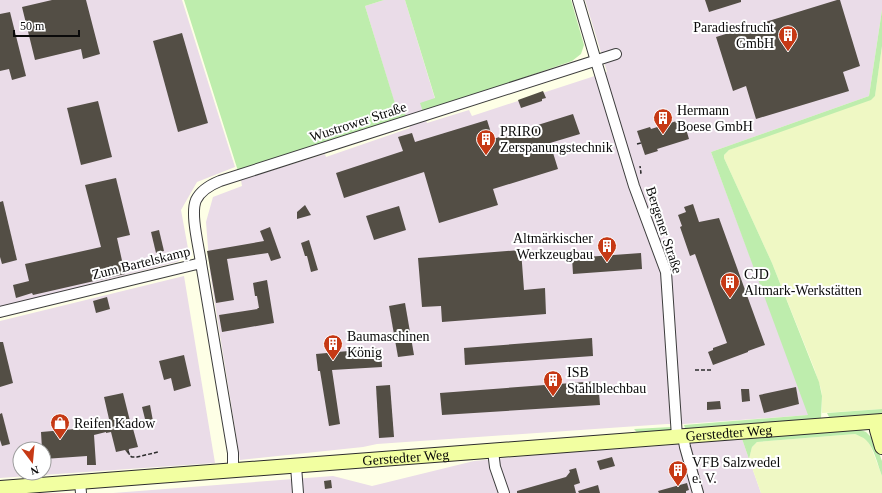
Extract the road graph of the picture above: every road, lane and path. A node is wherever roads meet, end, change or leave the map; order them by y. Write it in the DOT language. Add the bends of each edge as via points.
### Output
graph roads {
  1 [pos="578,0"];
  2 [pos="616,54"];
  3 [pos="596,61"];
  4 [pos="641,143"];
  5 [pos="637,144"];
  6 [pos="640,166"];
  7 [pos="642,171"];
  8 [pos="201,263"];
  9 [pos="0,312"];
  10 [pos="695,370"];
  11 [pos="711,370"];
  12 [pos="879,422"];
  13 [pos="680,437"];
  14 [pos="882,447"];
  15 [pos="128,451"];
  16 [pos="493,451"];
  17 [pos="158,452"];
  18 [pos="296,466"];
  19 [pos="233,471"];
  20 [pos="80,487"];
  21 [pos="0,488"];
  22 [pos="298,493"];
  23 [pos="504,493"];
  24 [pos="698,493"];
  1 -- 3 [label="street, Bergener Straße"];
  2 -- 3 [label="street, Wustrower Straße"];
  3 -- 8 [label="street, Wustrower Straße" via="212,184 200,194 194,205"];
  3 -- 13 [label="street, Bergener Straße" via="634,186 666,272"];
  4 -- 5 [label="path"];
  6 -- 7 [label="path"];
  8 -- 9 [label="street, Zum Bartelskamp"];
  8 -- 19 [label="street, Zum Bartelskamp" via="233,453"];
  10 -- 11 [label="path"];
  12 -- 13 [label="street, Gerstedter Weg"];
  12 -- 14 [label="street" via="877,430"];
  13 -- 16 [label="street, Gerstedter Weg"];
  13 -- 24 [label="street, Bergener Straße"];
  15 -- 17 [label="path" via="130,456 134,457"];
  16 -- 18 [label="street, Gerstedter Weg"];
  16 -- 23 [label="street" via="495,467"];
  18 -- 19 [label="street, Gerstedter Weg"];
  18 -- 22 [label="street"];
  19 -- 20 [label="street, Gerstedter Weg"];
  20 -- 21 [label="street, Gerstedter Weg"];
}
